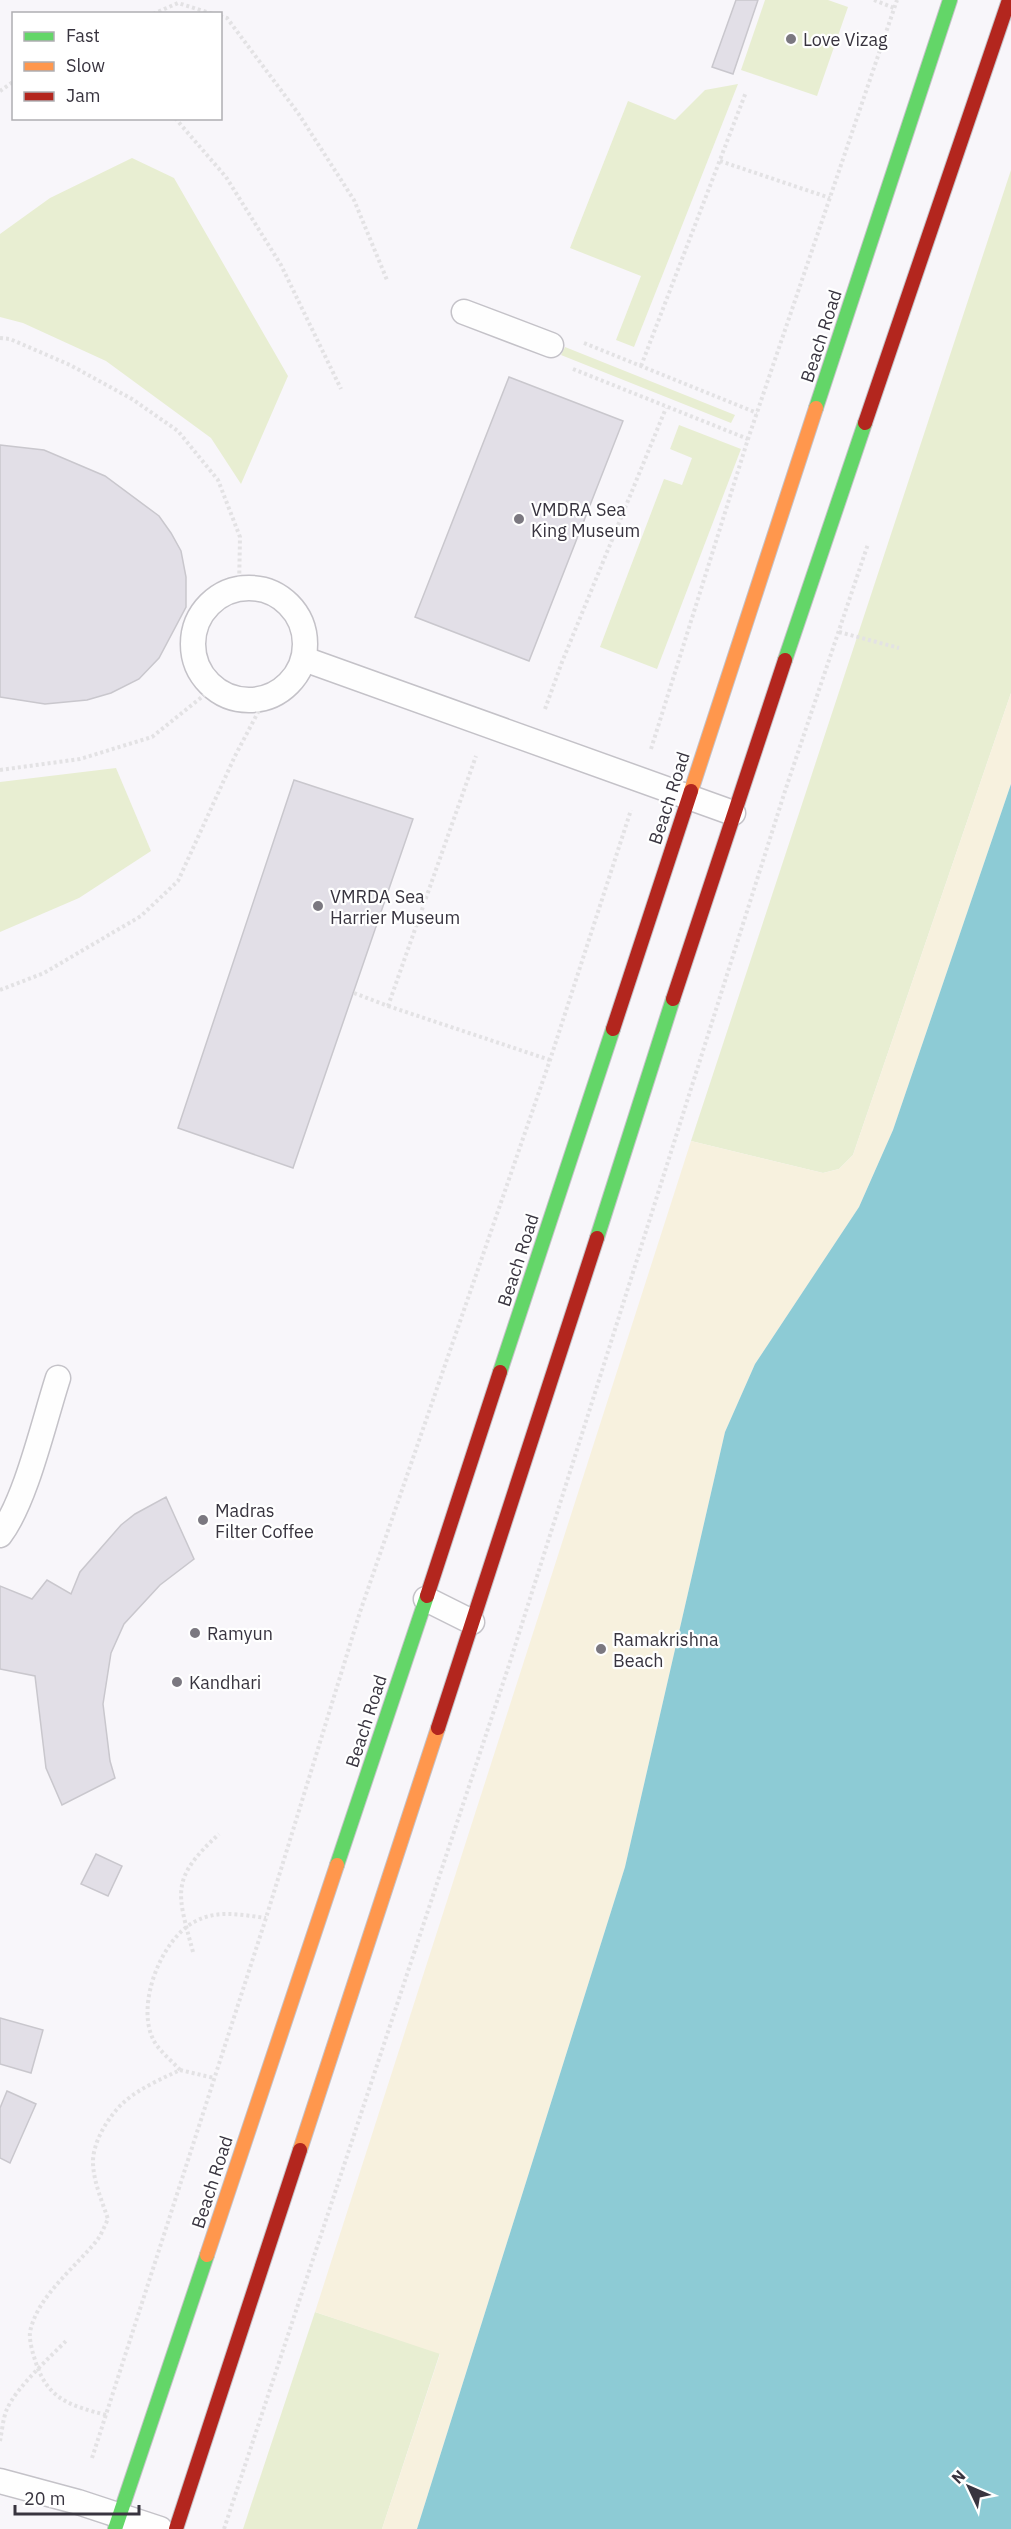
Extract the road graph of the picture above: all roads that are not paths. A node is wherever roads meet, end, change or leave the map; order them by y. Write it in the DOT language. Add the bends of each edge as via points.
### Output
graph roads {
  1 [pos="950,0"];
  2 [pos="1009,0"];
  3 [pos="464,312"];
  4 [pos="551,345"];
  5 [pos="304,659"];
  6 [pos="689,796"];
  7 [pos="733,813"];
  8 [pos="58,1378"];
  9 [pos="0,1535"];
  10 [pos="426,1599"];
  11 [pos="472,1622"];
  12 [pos="0,2481"];
  13 [pos="117,2522"];
  14 [pos="160,2529"];
  15 [pos="176,2529"];
  1 -- 6 [label="main road, Beach Road"];
  2 -- 7 [label="main road"];
  3 -- 4 [label="lane"];
  5 -- 5 [label="lane" via="283,690 265,699 246,701 228,697 201,674 194,657 197,621 222,594 239,588 258,588 276,594 302,621"];
  5 -- 6 [label="lane"];
  6 -- 7 [label="lane"];
  6 -- 10 [label="main road, Beach Road"];
  7 -- 11 [label="main road"];
  8 -- 9 [label="lane" via="27,1476 8,1525"];
  10 -- 11 [label="lane"];
  10 -- 13 [label="main road, Beach Road"];
  11 -- 15 [label="main road"];
  12 -- 13 [label="lane"];
  13 -- 14 [label="lane"];
}
